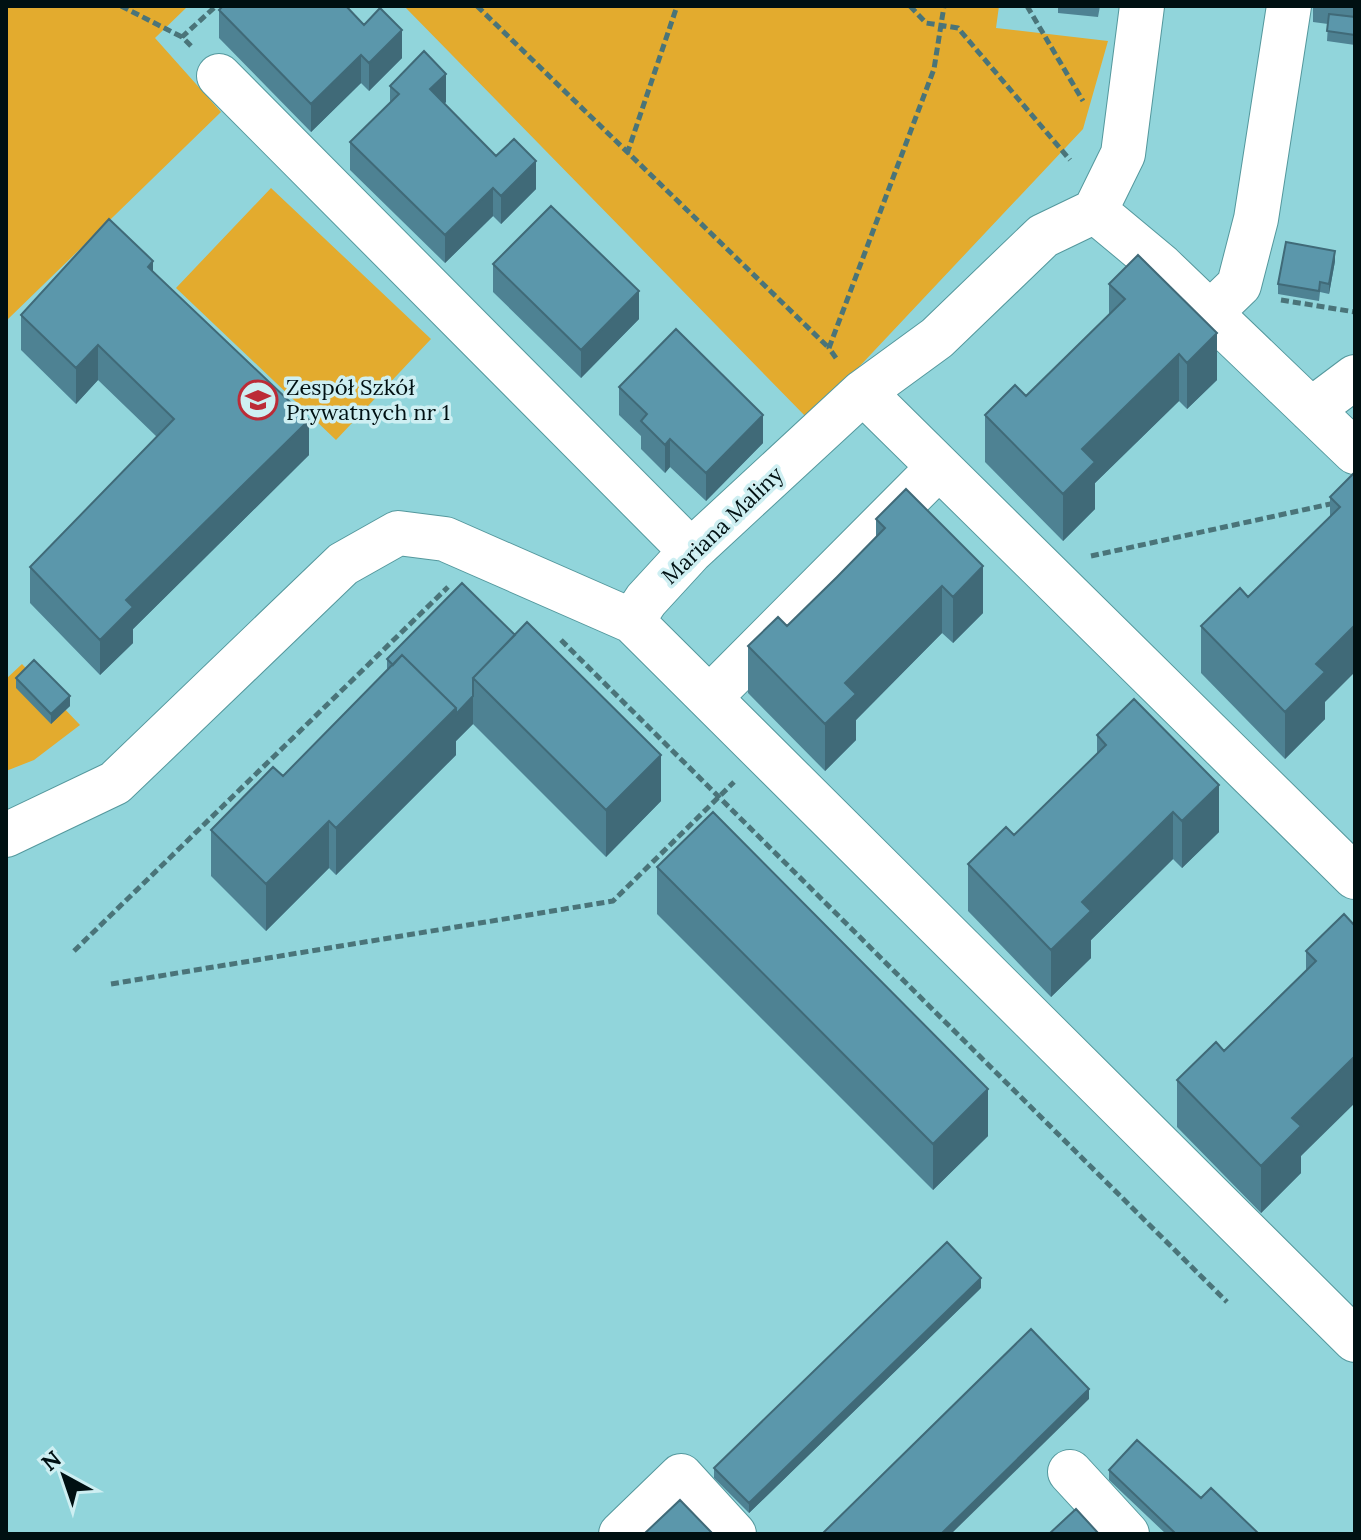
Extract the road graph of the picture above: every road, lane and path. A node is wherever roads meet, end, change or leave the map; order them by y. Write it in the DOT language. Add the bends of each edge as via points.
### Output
graph roads {
  1 [pos="121,6"];
  2 [pos="477,6"];
  3 [pos="677,6"];
  4 [pos="910,6"];
  5 [pos="944,6"];
  6 [pos="1027,6"];
  7 [pos="1142,6"];
  8 [pos="1289,6"];
  9 [pos="941,25"];
  10 [pos="182,37"];
  11 [pos="219,76"];
  12 [pos="1084,103"];
  13 [pos="627,154"];
  14 [pos="1095,211"];
  15 [pos="1224,299"];
  16 [pos="1355,312"];
  17 [pos="829,348"];
  18 [pos="1355,377"];
  19 [pos="863,392"];
  20 [pos="1311,410"];
  21 [pos="1355,452"];
  22 [pos="939,467"];
  23 [pos="1343,501"];
  24 [pos="691,551"];
  25 [pos="1053,579"];
  26 [pos="455,580"];
  27 [pos="632,621"];
  28 [pos="555,635"];
  29 [pos="711,696"];
  30 [pos="766,751"];
  31 [pos="718,798"];
  32 [pos="6,835"];
  33 [pos="1355,877"];
  34 [pos="74,951"];
  35 [pos="111,984"];
  36 [pos="1227,1302"];
  37 [pos="1355,1340"];
  38 [pos="1070,1472"];
  39 [pos="621,1534"];
  40 [pos="734,1534"];
  41 [pos="1127,1534"];
  1 -- 10 [label="path"];
  2 -- 13 [label="path"];
  3 -- 13 [label="path"];
  4 -- 9 [label="path" via="926,23"];
  5 -- 9 [label="path"];
  6 -- 12 [label="path"];
  7 -- 14 [label="street" via="1123,154"];
  8 -- 15 [label="street" via="1256,219"];
  9 -- 14 [label="path" via="958,28 1081,172"];
  9 -- 17 [label="path" via="934,69"];
  11 -- 24 [label="street"];
  13 -- 17 [label="path"];
  14 -- 15 [label="street" via="1161,266"];
  14 -- 19 [label="street, Mariana Maliny" via="1043,236 937,338"];
  15 -- 16 [label="path" via="1260,296"];
  15 -- 20 [label="street"];
  17 -- 19 [label="path"];
  18 -- 20 [label="street"];
  19 -- 22 [label="street"];
  19 -- 24 [label="street, Mariana Maliny"];
  20 -- 21 [label="street"];
  22 -- 25 [label="street"];
  22 -- 29 [label="street"];
  23 -- 25 [label="path" via="1072,560"];
  24 -- 27 [label="street, Mariana Maliny"];
  25 -- 33 [label="street"];
  26 -- 34 [label="path"];
  27 -- 29 [label="street"];
  27 -- 32 [label="street" via="445,539 398,533 343,564 115,783"];
  28 -- 31 [label="path"];
  29 -- 30 [label="street"];
  30 -- 31 [label="path"];
  30 -- 37 [label="street"];
  31 -- 35 [label="path" via="613,901"];
  31 -- 36 [label="path"];
  38 -- 41 [label="street"];
  39 -- 40 [label="street" via="681,1476"];
}
